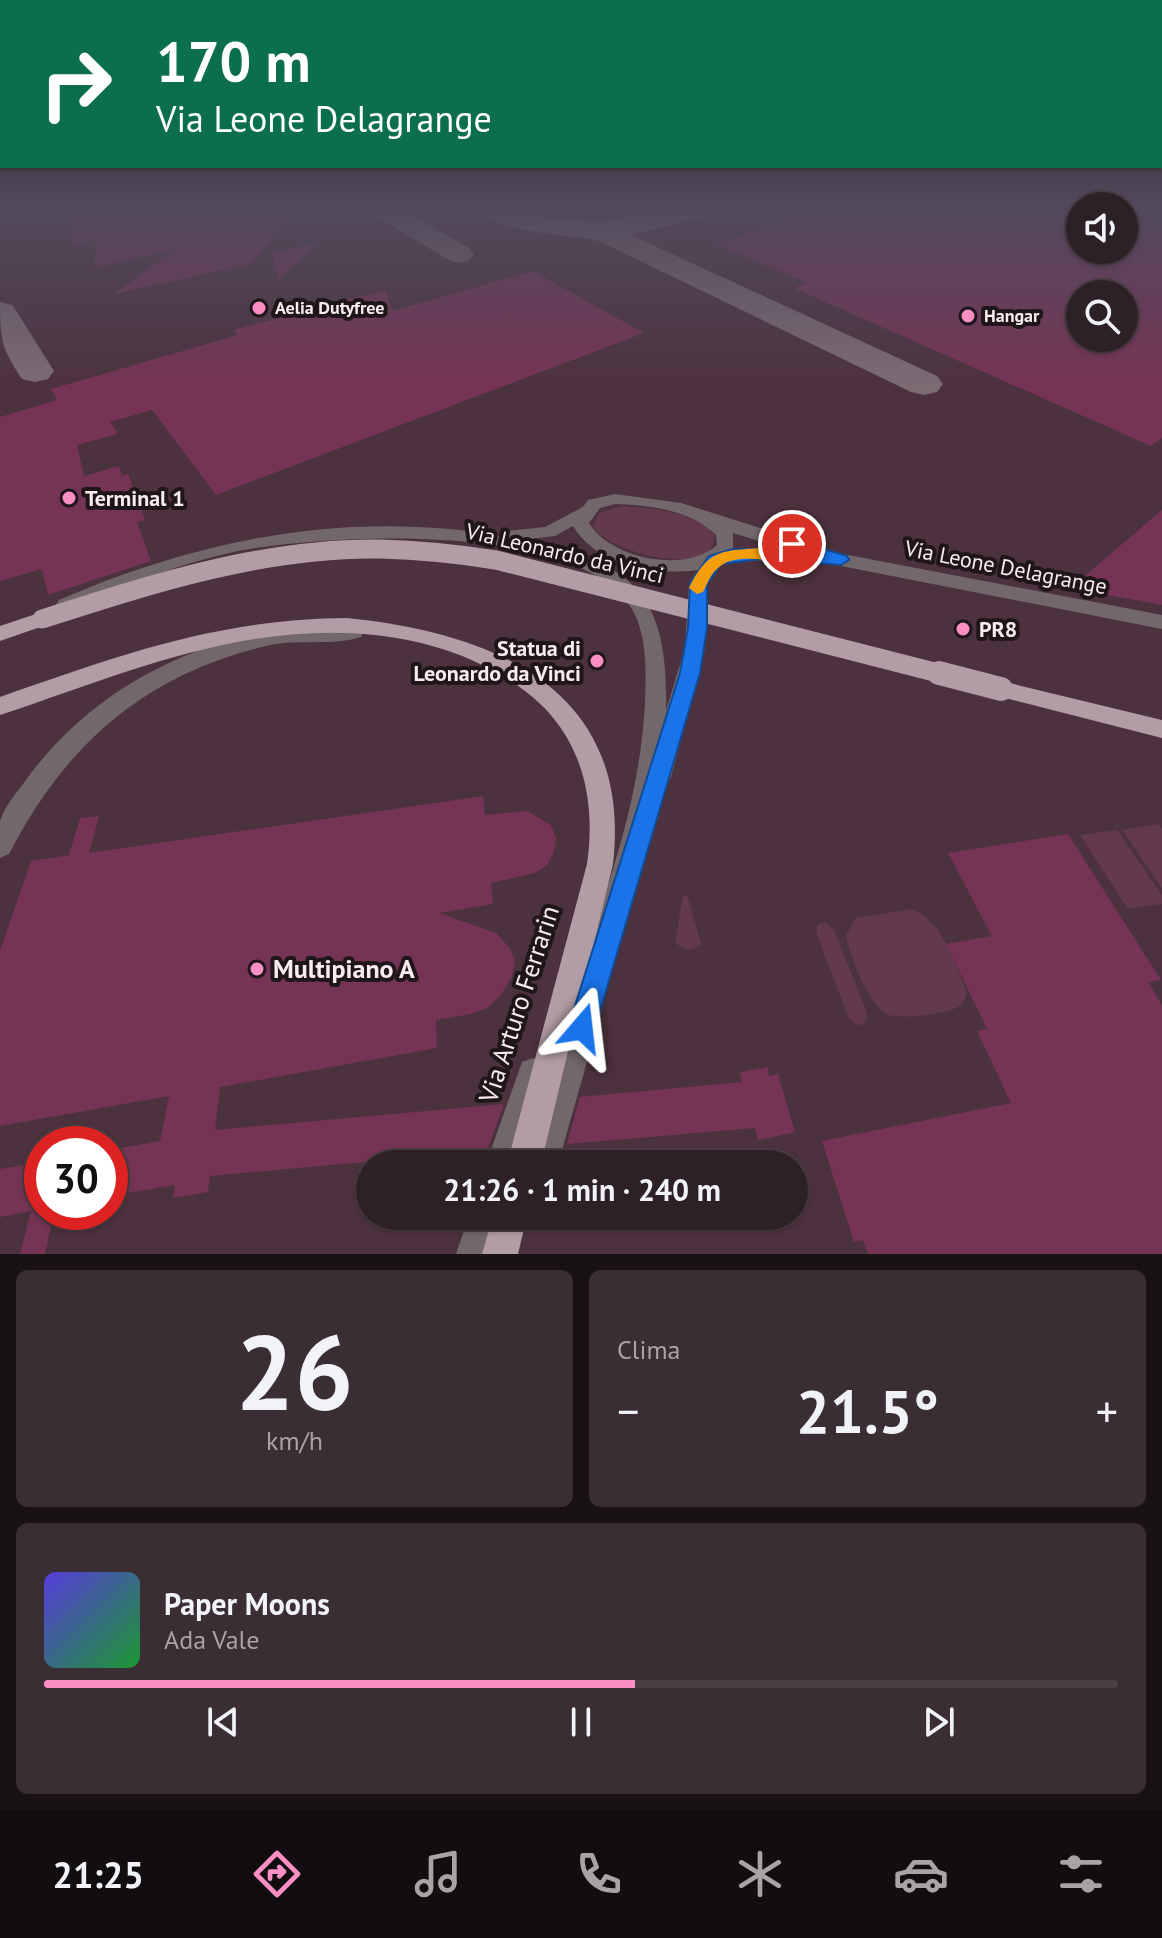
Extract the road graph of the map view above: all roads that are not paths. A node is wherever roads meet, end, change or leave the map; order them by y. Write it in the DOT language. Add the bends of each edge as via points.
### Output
graph roads {
  1 [pos="587,511"];
  2 [pos="706,519"];
  3 [pos="501,537"];
  4 [pos="715,560"];
  5 [pos="841,560"];
  6 [pos="42,619"];
  7 [pos="1162,622"];
  8 [pos="0,634"];
  9 [pos="442,640"];
  10 [pos="0,706"];
  11 [pos="1162,729"];
  12 [pos="0,846"];
  13 [pos="631,862"];
  14 [pos="600,864"];
  15 [pos="540,1105"];
  16 [pos="508,1150"];
  17 [pos="523,1150"];
  18 [pos="528,1150"];
  19 [pos="545,1150"];
  20 [pos="482,1230"];
  21 [pos="493,1230"];
  22 [pos="506,1230"];
  23 [pos="522,1230"];
  24 [pos="474,1254"];
  25 [pos="484,1254"];
  26 [pos="500,1254"];
  27 [pos="514,1254"];
  1 -- 2 [label="street, Via Leone Delagrange" via="604,501 628,499"];
  1 -- 3 [label="street, Via Leone Delagrange" via="549,532"];
  1 -- 4 [label="street, Via Leone Delagrange" via="580,523 586,536 618,554 678,567"];
  2 -- 4 [label="street" via="727,540"];
  2 -- 5 [label="street, Via Leone Delagrange"];
  3 -- 6 [label="street, bridge" via="316,534 211,552 106,587"];
  3 -- 13 [label="street" via="602,569 629,590 647,620 656,671 655,733"];
  4 -- 5 [label="street, Via Leone Delagrange" via="760,553"];
  4 -- 13 [label="street" via="698,583 690,673"];
  5 -- 7 [label="street, Via Leone Delagrange"];
  6 -- 8 [label="main road, Via Leonardo da Vinci"];
  6 -- 11 [label="main road, Via Leonardo da Vinci, bridge" via="153,583 258,558 344,549 432,551 517,565"];
  9 -- 10 [label="main road, Via Arturo Ferrarin" via="342,624 257,628 151,653"];
  9 -- 12 [label="street" via="383,632 290,635 225,649 161,675 108,708 59,756"];
  9 -- 14 [label="main road, Via Arturo Ferrarin" via="521,676 574,725 601,796 605,830"];
  13 -- 15 [label="street"];
  13 -- 19 [label="street"];
  14 -- 15 [label="main road, Via Arturo Ferrarin"];
  14 -- 16 [label="street, Via Arturo Ferrarin"];
  15 -- 17 [label="street"];
  15 -- 18 [label="main road, Via Arturo Ferrarin"];
  20 -- 24 [label="street"];
  21 -- 25 [label="street"];
  22 -- 26 [label="main road"];
  23 -- 27 [label="street"];
}
